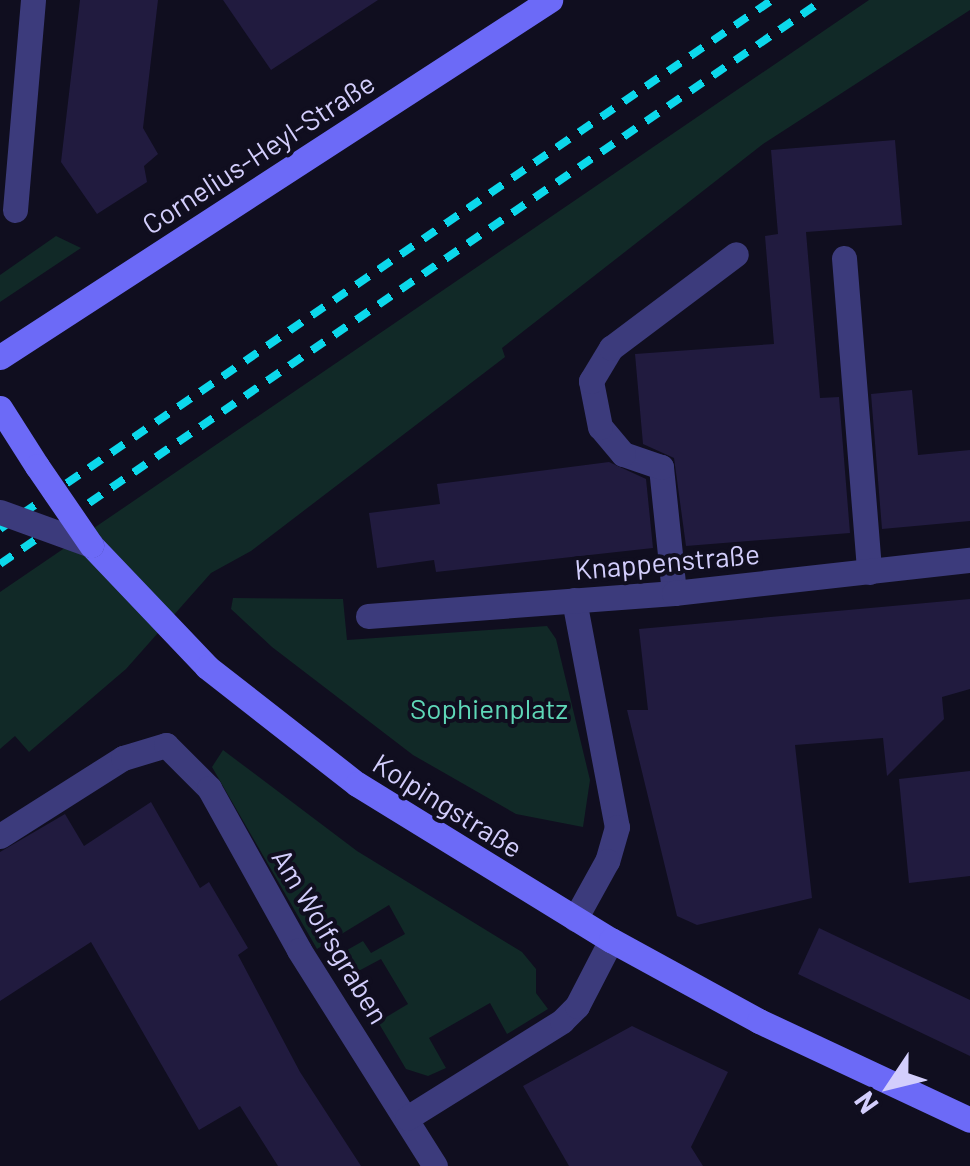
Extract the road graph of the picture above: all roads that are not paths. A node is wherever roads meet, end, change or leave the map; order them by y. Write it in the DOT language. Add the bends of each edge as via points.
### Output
graph roads {
  1 [pos="33,0"];
  2 [pos="550,0"];
  3 [pos="15,210"];
  4 [pos="736,254"];
  5 [pos="844,258"];
  6 [pos="0,357"];
  7 [pos="0,408"];
  8 [pos="0,512"];
  9 [pos="91,545"];
  10 [pos="970,560"];
  11 [pos="869,572"];
  12 [pos="674,593"];
  13 [pos="574,600"];
  14 [pos="368,616"];
  15 [pos="0,836"];
  16 [pos="575,919"];
  17 [pos="610,940"];
  18 [pos="406,1118"];
  19 [pos="970,1120"];
  20 [pos="435,1166"];
  1 -- 3 [label="street"];
  2 -- 6 [label="main road, Cornelius-Heyl-Straße"];
  4 -- 12 [label="street" via="611,348 591,381 600,427 623,454 661,467"];
  5 -- 11 [label="street"];
  7 -- 9 [label="main road, Kolpingstraße, bridge"];
  8 -- 9 [label="street, bridge"];
  9 -- 16 [label="main road, Kolpingstraße" via="195,656 307,748"];
  10 -- 11 [label="street, Knappenstraße"];
  11 -- 12 [label="street, Knappenstraße"];
  12 -- 13 [label="street, Knappenstraße"];
  13 -- 14 [label="street, Knappenstraße"];
  13 -- 16 [label="street" via="617,827 608,861"];
  15 -- 18 [label="street, Am Wolfsgraben" via="123,758 166,745 210,788 299,950"];
  16 -- 17 [label="main road, Kolpingstraße"];
  17 -- 18 [label="street" via="577,1006 562,1021"];
  17 -- 19 [label="main road, Kolpingstraße" via="759,1021"];
  18 -- 20 [label="street, Am Wolfsgraben"];
}
